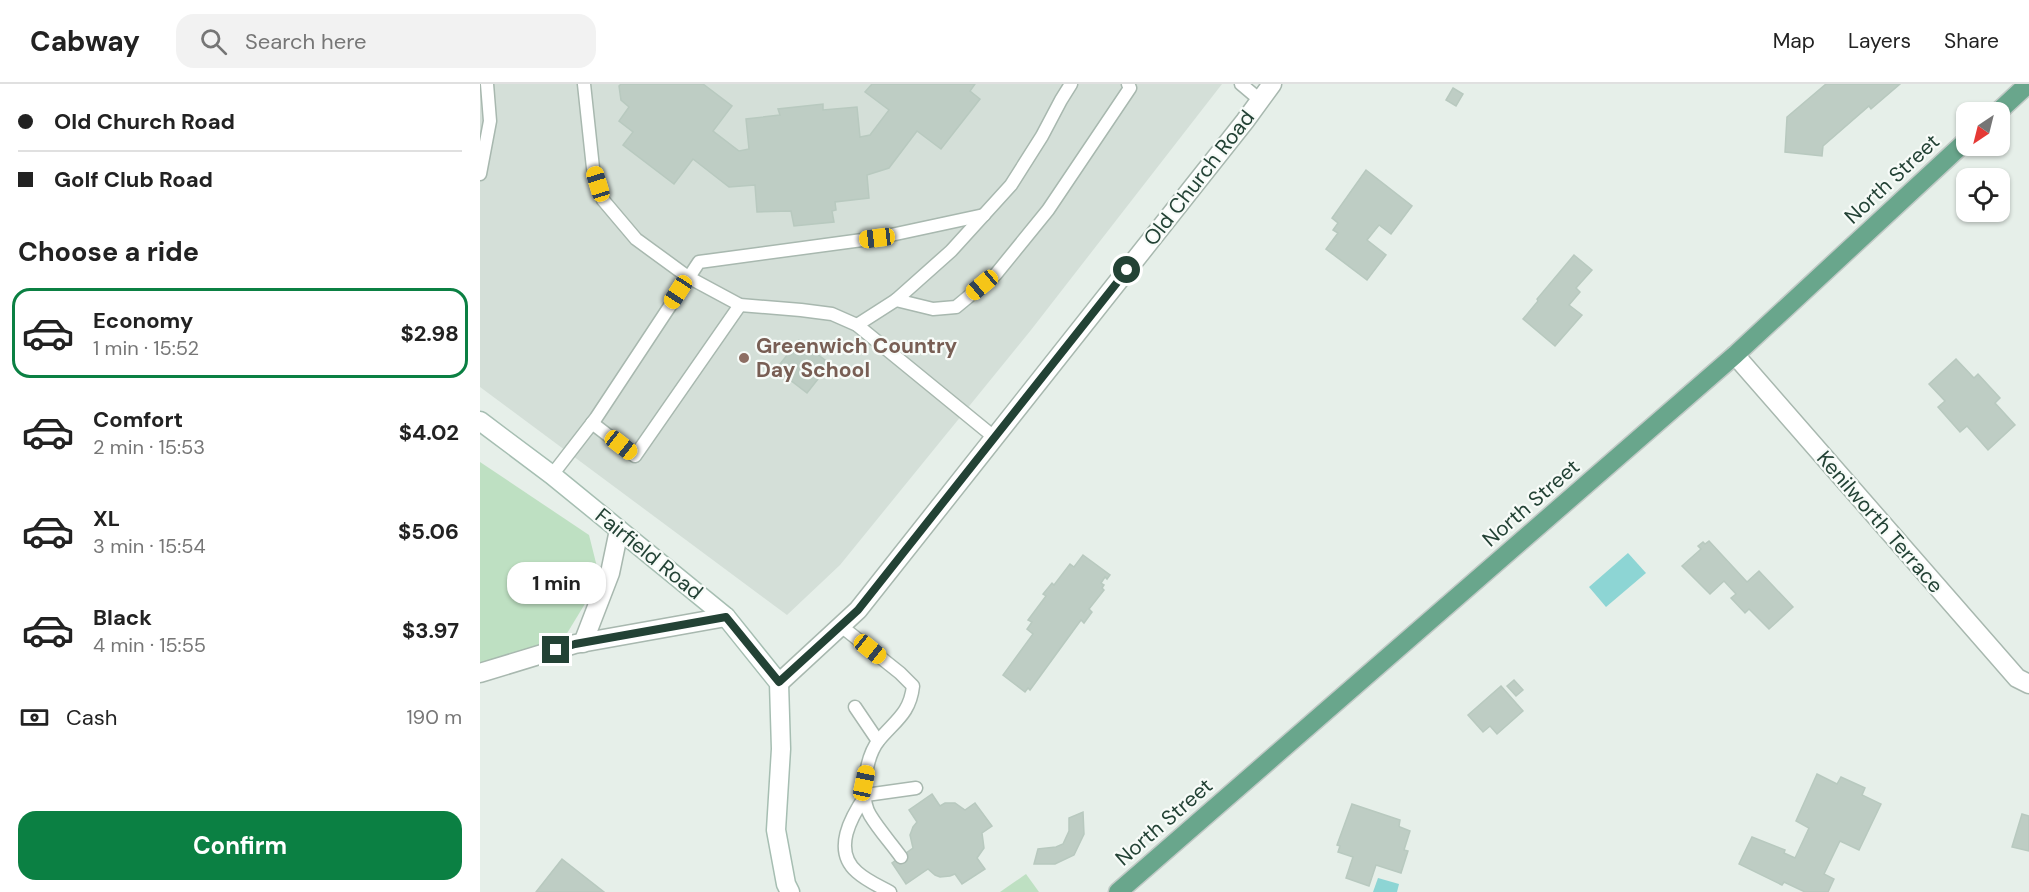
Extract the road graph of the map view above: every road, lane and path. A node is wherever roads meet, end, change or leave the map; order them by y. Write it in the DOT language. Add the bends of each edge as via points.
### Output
graph roads {
  1 [pos="487,84"];
  2 [pos="584,84"];
  3 [pos="1071,84"];
  4 [pos="1128,84"];
  5 [pos="1241,84"];
  6 [pos="1272,84"];
  7 [pos="2028,84"];
  8 [pos="1260,100"];
  9 [pos="2009,102"];
  10 [pos="1956,150"];
  11 [pos="480,174"];
  12 [pos="984,215"];
  13 [pos="688,277"];
  14 [pos="896,300"];
  15 [pos="740,305"];
  16 [pos="857,325"];
  17 [pos="1735,355"];
  18 [pos="480,421"];
  19 [pos="592,423"];
  20 [pos="994,437"];
  21 [pos="552,476"];
  22 [pos="619,530"];
  23 [pos="726,617"];
  24 [pos="841,626"];
  25 [pos="583,643"];
  26 [pos="480,673"];
  27 [pos="779,682"];
  28 [pos="2029,684"];
  29 [pos="855,707"];
  30 [pos="878,741"];
  31 [pos="916,788"];
  32 [pos="866,795"];
  33 [pos="901,857"];
  34 [pos="790,892"];
  35 [pos="890,892"];
  36 [pos="1118,892"];
  1 -- 11 [label="lane" via="490,121"];
  2 -- 13 [label="lane" via="593,168 603,200 636,239"];
  3 -- 12 [label="lane" via="1011,185"];
  4 -- 14 [label="lane" via="1130,88 1048,210 996,274 956,307 933,309"];
  5 -- 8 [label="lane"];
  6 -- 8 [label="street, Old Church Road"];
  7 -- 9 [label="main road"];
  8 -- 20 [label="street, Old Church Road"];
  10 -- 17 [label="main road, North Street"];
  12 -- 13 [label="lane" via="877,238 699,262"];
  12 -- 14 [label="lane" via="951,252"];
  13 -- 15 [label="lane"];
  13 -- 19 [label="lane"];
  14 -- 16 [label="lane"];
  15 -- 16 [label="lane" via="832,314"];
  15 -- 19 [label="lane" via="635,456"];
  16 -- 20 [label="lane"];
  17 -- 28 [label="street, Kenilworth Terrace" via="2017,678"];
  17 -- 36 [label="main road, North Street"];
  18 -- 21 [label="street, Fairfield Road"];
  19 -- 21 [label="lane"];
  20 -- 24 [label="street, Old Church Road" via="858,610"];
  21 -- 22 [label="street, Fairfield Road"];
  22 -- 23 [label="street, Fairfield Road"];
  22 -- 25 [label="street" via="610,573"];
  23 -- 25 [label="street"];
  23 -- 27 [label="street, Fairfield Road"];
  24 -- 27 [label="street, Old Church Road"];
  24 -- 30 [label="lane" via="913,686 902,717"];
  25 -- 26 [label="street"];
  27 -- 34 [label="street" via="781,749 776,830"];
  29 -- 30 [label="lane"];
  30 -- 32 [label="lane" via="864,783"];
  31 -- 32 [label="lane"];
  32 -- 33 [label="lane" via="869,813"];
  32 -- 35 [label="lane" via="845,836 846,857 856,871"];
}
